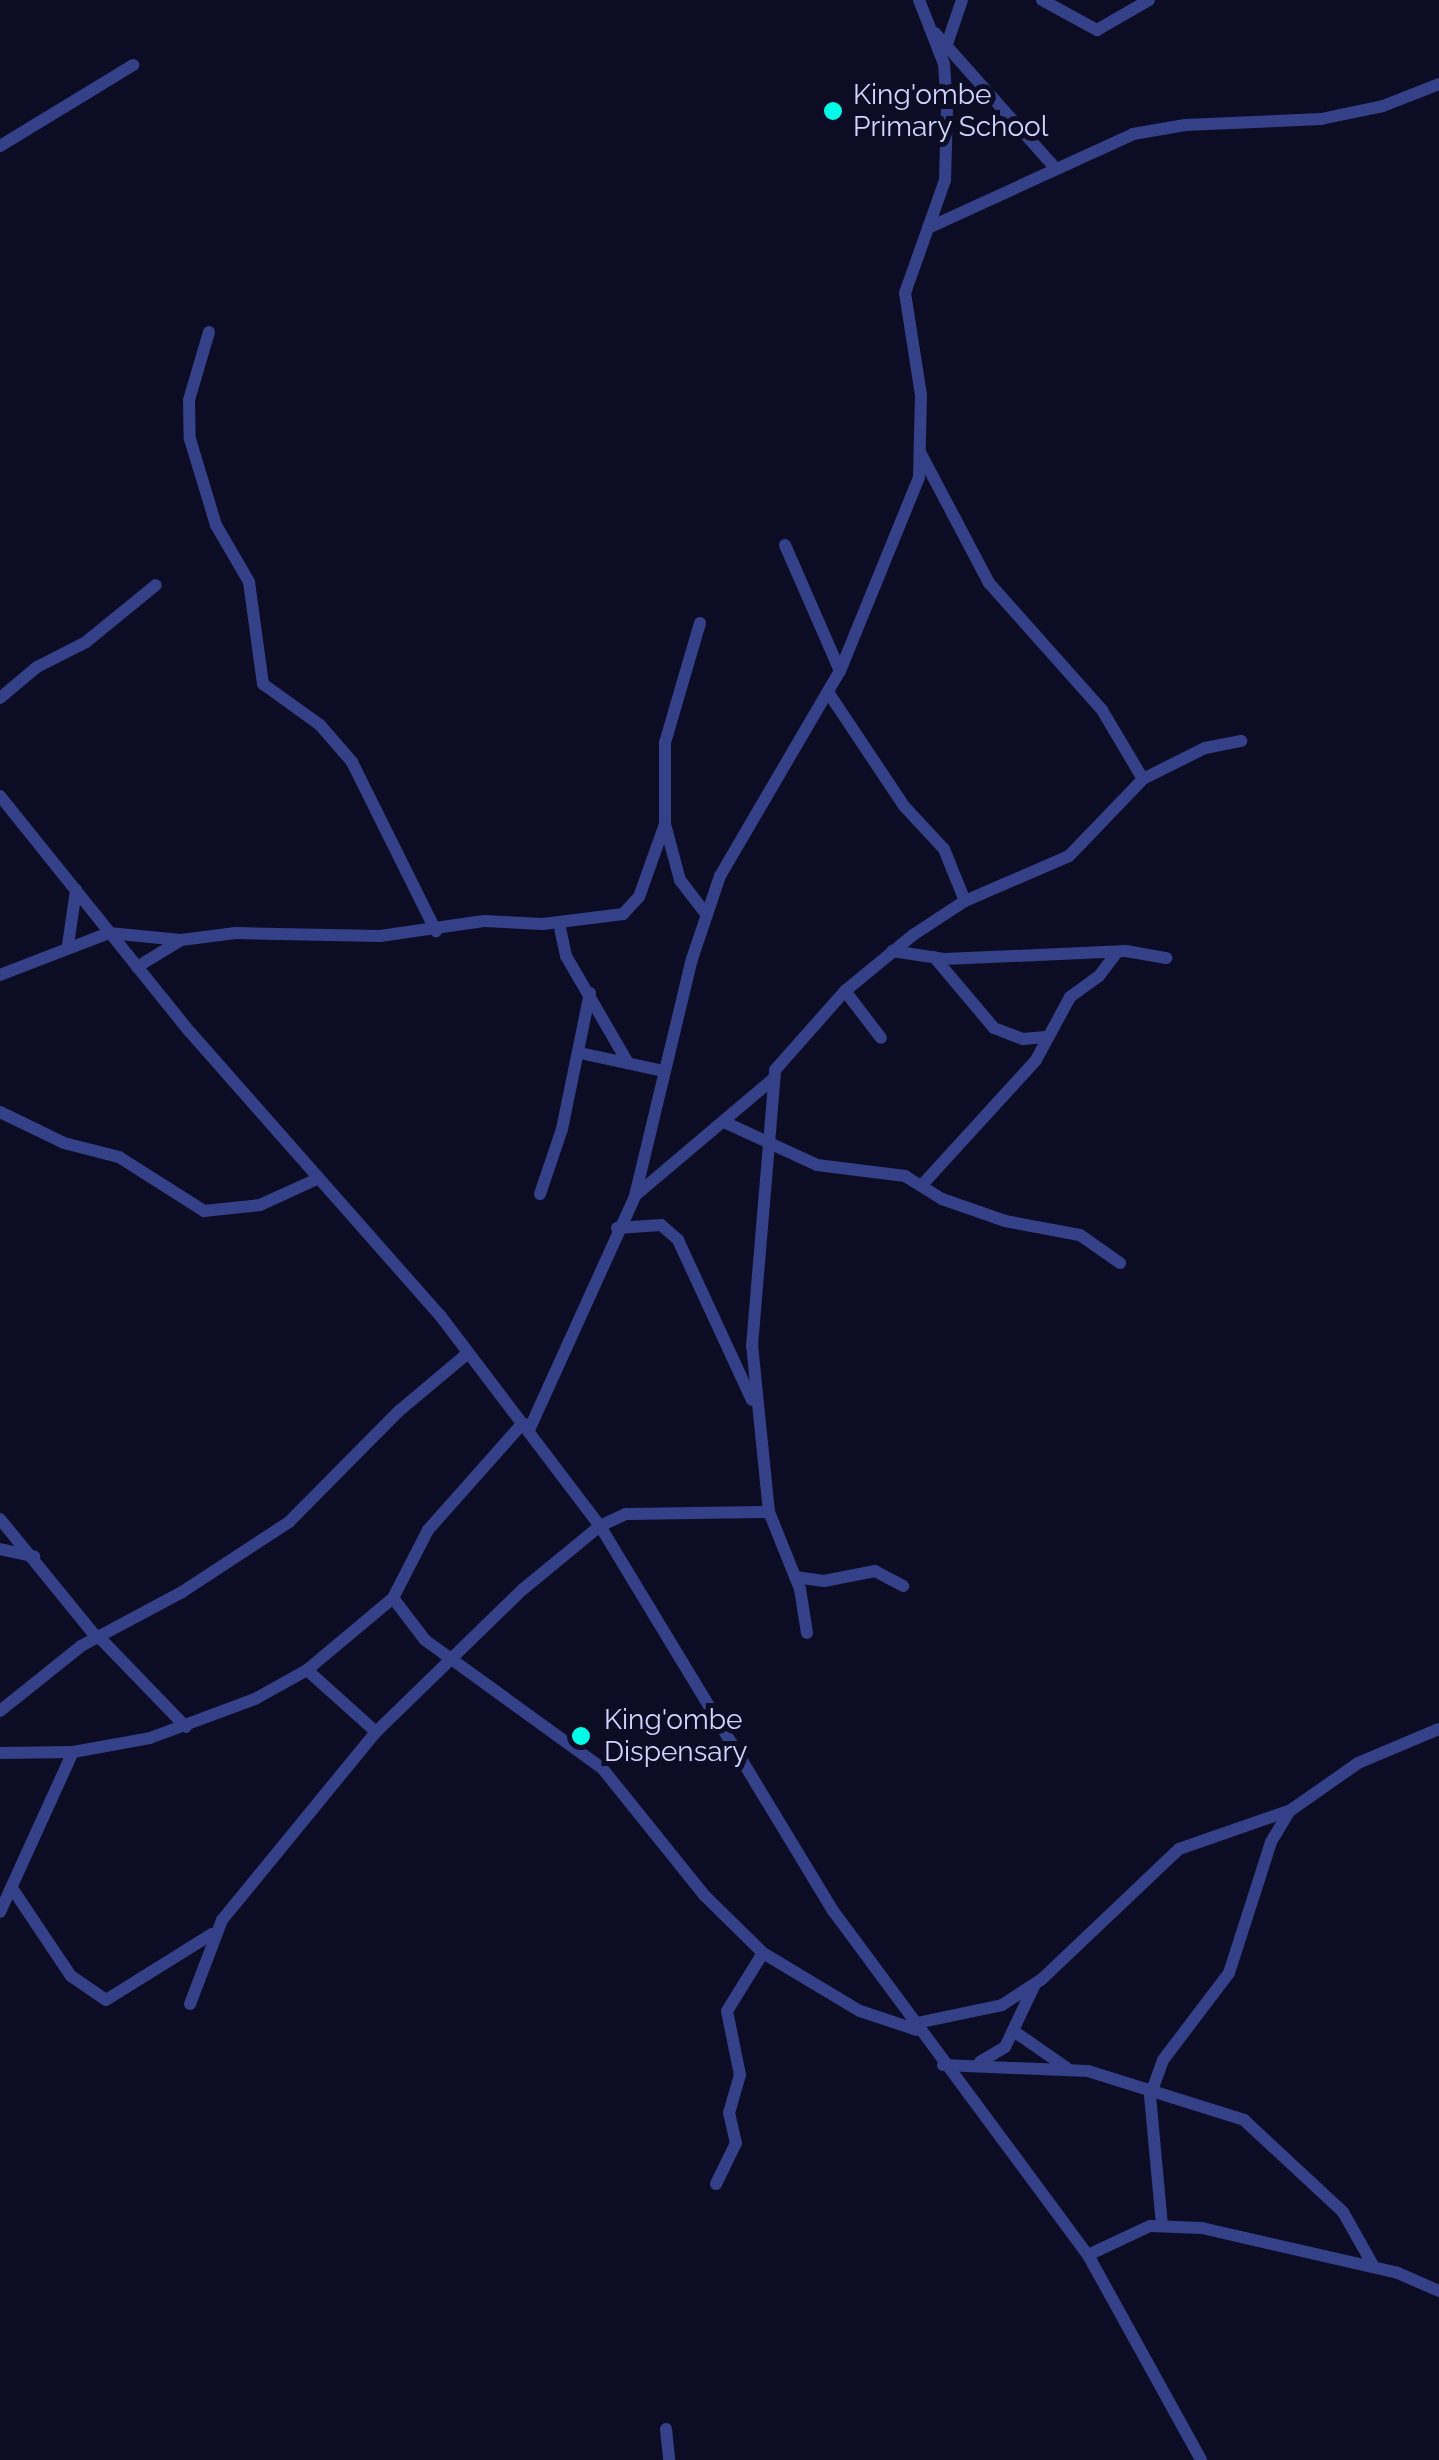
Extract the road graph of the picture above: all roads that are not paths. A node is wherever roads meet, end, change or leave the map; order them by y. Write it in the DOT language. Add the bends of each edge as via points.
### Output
graph roads {
  1 [pos="919,0"];
  2 [pos="962,0"];
  3 [pos="1042,0"];
  4 [pos="1148,0"];
  5 [pos="934,32"];
  6 [pos="948,44"];
  7 [pos="133,65"];
  8 [pos="1439,84"];
  9 [pos="0,146"];
  10 [pos="1056,169"];
  11 [pos="928,228"];
  12 [pos="209,332"];
  13 [pos="921,454"];
  14 [pos="785,545"];
  15 [pos="156,585"];
  16 [pos="700,623"];
  17 [pos="840,670"];
  18 [pos="828,692"];
  19 [pos="0,698"];
  20 [pos="1241,740"];
  21 [pos="1143,779"];
  22 [pos="0,796"];
  23 [pos="664,824"];
  24 [pos="76,888"];
  25 [pos="965,901"];
  26 [pos="706,914"];
  27 [pos="559,923"];
  28 [pos="436,931"];
  29 [pos="109,933"];
  30 [pos="181,940"];
  31 [pos="68,946"];
  32 [pos="892,952"];
  33 [pos="1118,952"];
  34 [pos="934,957"];
  35 [pos="1166,958"];
  36 [pos="136,967"];
  37 [pos="0,975"];
  38 [pos="845,990"];
  39 [pos="590,993"];
  40 [pos="1048,1037"];
  41 [pos="882,1038"];
  42 [pos="580,1052"];
  43 [pos="628,1063"];
  44 [pos="664,1071"];
  45 [pos="772,1080"];
  46 [pos="0,1112"];
  47 [pos="16,1121"];
  48 [pos="724,1122"];
  49 [pos="0,1126"];
  50 [pos="768,1146"];
  51 [pos="317,1179"];
  52 [pos="922,1185"];
  53 [pos="540,1194"];
  54 [pos="635,1196"];
  55 [pos="618,1228"];
  56 [pos="1120,1262"];
  57 [pos="468,1354"];
  58 [pos="756,1408"];
  59 [pos="526,1427"];
  60 [pos="769,1512"];
  61 [pos="0,1519"];
  62 [pos="600,1526"];
  63 [pos="0,1548"];
  64 [pos="34,1556"];
  65 [pos="795,1577"];
  66 [pos="903,1586"];
  67 [pos="393,1598"];
  68 [pos="807,1633"];
  69 [pos="98,1638"];
  70 [pos="455,1661"];
  71 [pos="307,1670"];
  72 [pos="0,1711"];
  73 [pos="186,1726"];
  74 [pos="1439,1729"];
  75 [pos="376,1732"];
  76 [pos="0,1752"];
  77 [pos="72,1752"];
  78 [pos="1291,1810"];
  79 [pos="14,1891"];
  80 [pos="0,1912"];
  81 [pos="212,1934"];
  82 [pos="763,1953"];
  83 [pos="1035,1984"];
  84 [pos="190,2004"];
  85 [pos="914,2027"];
  86 [pos="1015,2032"];
  87 [pos="978,2063"];
  88 [pos="943,2064"];
  89 [pos="1069,2070"];
  90 [pos="1150,2096"];
  91 [pos="716,2184"];
  92 [pos="1162,2225"];
  93 [pos="1088,2254"];
  94 [pos="1374,2267"];
  95 [pos="1439,2290"];
  96 [pos="666,2429"];
  97 [pos="669,2460"];
  98 [pos="1201,2460"];
  1 -- 5 [label="street"];
  2 -- 6 [label="street"];
  3 -- 4 [label="street" via="1098,30"];
  5 -- 6 [label="street"];
  5 -- 11 [label="street" via="944,64 946,164"];
  6 -- 10 [label="street"];
  7 -- 9 [label="street"];
  8 -- 10 [label="street" via="1383,106 1321,119 1151,130"];
  10 -- 11 [label="street"];
  11 -- 13 [label="street" via="905,292"];
  12 -- 28 [label="street" via="188,400 190,438 216,525 249,582 263,684 344,750 380,808"];
  13 -- 17 [label="street" via="911,502"];
  13 -- 21 [label="street" via="990,582 1102,710"];
  14 -- 17 [label="street"];
  15 -- 19 [label="street" via="86,642"];
  16 -- 23 [label="street" via="665,743"];
  17 -- 18 [label="street"];
  18 -- 25 [label="street" via="904,806 944,850"];
  18 -- 26 [label="street" via="731,854"];
  20 -- 21 [label="street" via="1205,748"];
  21 -- 25 [label="street" via="1069,856"];
  22 -- 24 [label="street"];
  23 -- 26 [label="street" via="680,880"];
  23 -- 27 [label="street" via="628,912"];
  24 -- 29 [label="street"];
  24 -- 31 [label="street"];
  25 -- 32 [label="street"];
  26 -- 44 [label="street"];
  27 -- 28 [label="street" via="484,921"];
  27 -- 39 [label="street" via="566,956"];
  28 -- 30 [label="street" via="352,937 265,932"];
  29 -- 30 [label="street"];
  29 -- 31 [label="street"];
  29 -- 36 [label="street"];
  30 -- 36 [label="street"];
  31 -- 37 [label="street"];
  32 -- 34 [label="street"];
  32 -- 38 [label="street"];
  33 -- 34 [label="street"];
  33 -- 35 [label="street"];
  33 -- 40 [label="street" via="1100,976 1070,997"];
  34 -- 40 [label="street" via="994,1028 1023,1040"];
  36 -- 51 [label="street"];
  38 -- 41 [label="street"];
  38 -- 45 [label="street" via="782,1058"];
  39 -- 42 [label="street"];
  39 -- 43 [label="street"];
  40 -- 52 [label="street" via="1036,1060"];
  42 -- 43 [label="street"];
  42 -- 53 [label="street"];
  43 -- 44 [label="street"];
  44 -- 54 [label="street"];
  45 -- 48 [label="street"];
  45 -- 50 [label="street"];
  46 -- 47 [label="street"];
  47 -- 49 [label="street"];
  47 -- 51 [label="street" via="119,1157 204,1210 260,1205"];
  48 -- 50 [label="street"];
  48 -- 54 [label="street"];
  50 -- 52 [label="street" via="832,1169 861,1166"];
  50 -- 58 [label="street" via="769,1193 752,1333"];
  51 -- 57 [label="street"];
  52 -- 56 [label="street" via="1005,1221 1085,1238"];
  54 -- 55 [label="street"];
  55 -- 58 [label="street" via="661,1226 678,1240"];
  55 -- 59 [label="street"];
  57 -- 59 [label="street"];
  57 -- 69 [label="street" via="398,1411 288,1522"];
  58 -- 60 [label="street"];
  59 -- 62 [label="street"];
  59 -- 67 [label="street" via="428,1530"];
  60 -- 62 [label="street" via="645,1510"];
  60 -- 65 [label="street"];
  61 -- 64 [label="street"];
  62 -- 70 [label="street" via="522,1590"];
  62 -- 85 [label="street" via="776,1824"];
  63 -- 64 [label="street"];
  64 -- 69 [label="street"];
  65 -- 66 [label="street" via="824,1581 875,1572"];
  65 -- 68 [label="street"];
  67 -- 70 [label="street" via="416,1632"];
  67 -- 71 [label="street"];
  69 -- 72 [label="street"];
  69 -- 73 [label="street"];
  70 -- 75 [label="street"];
  70 -- 82 [label="street" via="602,1768 704,1895"];
  71 -- 73 [label="street"];
  71 -- 75 [label="street"];
  73 -- 77 [label="street"];
  74 -- 78 [label="street" via="1358,1763"];
  75 -- 81 [label="street"];
  76 -- 77 [label="street"];
  77 -- 79 [label="street"];
  78 -- 83 [label="street" via="1180,1849"];
  78 -- 90 [label="street" via="1272,1842 1229,1973 1162,2060"];
  79 -- 80 [label="street"];
  79 -- 81 [label="street" via="70,1976 106,2000"];
  81 -- 84 [label="street"];
  82 -- 85 [label="street" via="860,2011"];
  82 -- 91 [label="street" via="726,2016 740,2082 729,2113 734,2154"];
  83 -- 85 [label="street" via="972,2016"];
  83 -- 86 [label="street"];
  85 -- 88 [label="street"];
  86 -- 87 [label="street" via="996,2055"];
  86 -- 89 [label="street"];
  87 -- 88 [label="street"];
  87 -- 89 [label="street"];
  88 -- 93 [label="street"];
  89 -- 90 [label="street"];
  90 -- 92 [label="street"];
  90 -- 94 [label="street" via="1227,2114 1264,2134 1342,2212"];
  92 -- 93 [label="street"];
  92 -- 94 [label="street" via="1224,2232"];
  93 -- 98 [label="street"];
  94 -- 95 [label="street"];
  96 -- 97 [label="street"];
}
